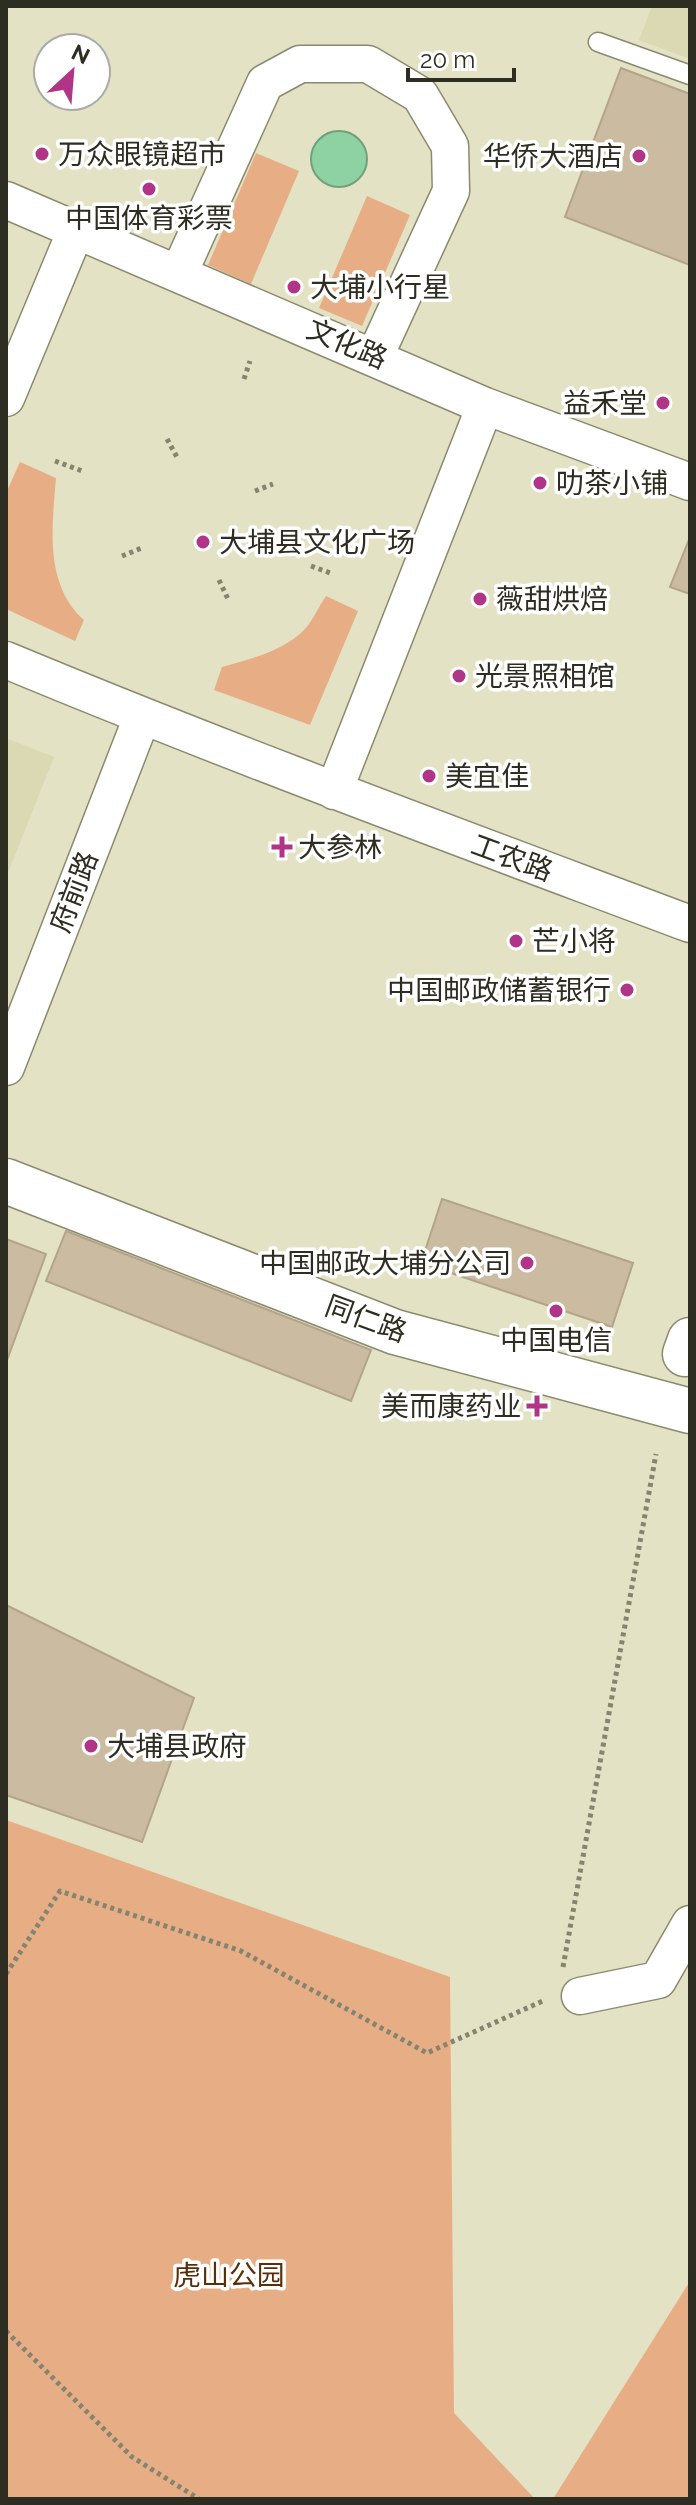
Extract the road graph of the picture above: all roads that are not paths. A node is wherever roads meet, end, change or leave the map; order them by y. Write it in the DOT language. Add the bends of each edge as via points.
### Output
graph roads {
  1 [pos="598,42"];
  2 [pos="690,75"];
  3 [pos="6,200"];
  4 [pos="76,230"];
  5 [pos="179,273"];
  6 [pos="375,356"];
  7 [pos="6,398"];
  8 [pos="485,406"];
  9 [pos="690,482"];
  10 [pos="6,660"];
  11 [pos="142,717"];
  12 [pos="334,791"];
  13 [pos="690,924"];
  14 [pos="6,1067"];
  15 [pos="6,1181"];
  16 [pos="690,1411"];
  17 [pos="690,1924"];
  18 [pos="566,1990"];
  1 -- 2 [label="lane"];
  3 -- 4 [label="street, 文化路"];
  4 -- 5 [label="street, 文化路"];
  4 -- 7 [label="street"];
  5 -- 6 [label="street, 文化路"];
  5 -- 6 [label="street" via="265,83 300,64 368,64 420,95 450,146 451,191"];
  6 -- 8 [label="street, 文化路"];
  8 -- 9 [label="street, 文化路"];
  8 -- 12 [label="street"];
  10 -- 11 [label="street, 工农路"];
  11 -- 12 [label="street, 工农路"];
  11 -- 14 [label="street, 府前路"];
  12 -- 13 [label="street, 工农路"];
  15 -- 16 [label="main road, 同仁路" via="395,1332"];
  17 -- 18 [label="street" via="658,1980"];
}
